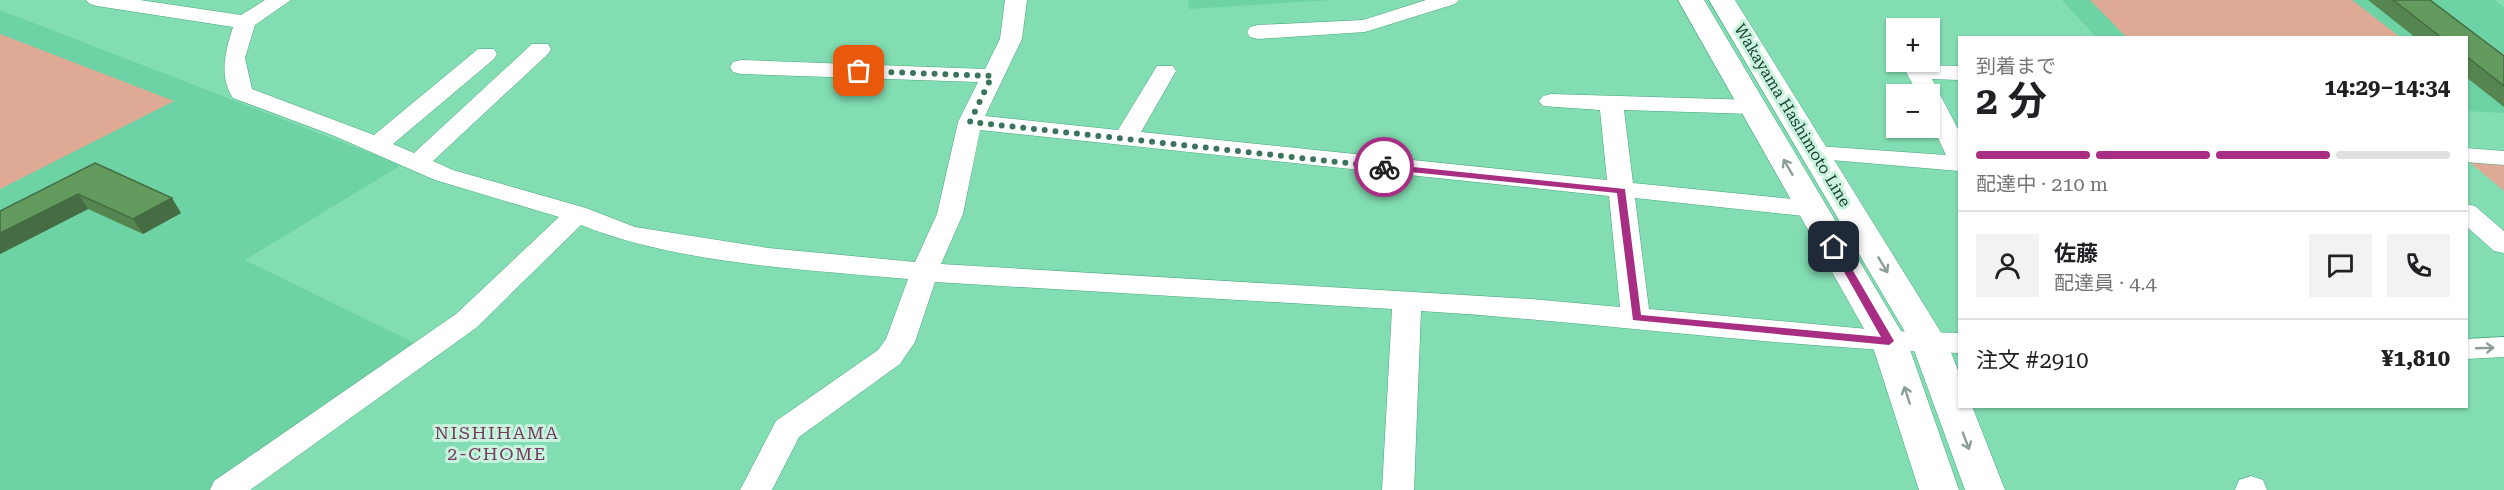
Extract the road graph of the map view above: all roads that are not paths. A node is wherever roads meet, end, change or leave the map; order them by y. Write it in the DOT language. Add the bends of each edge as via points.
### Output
graph roads {
  1 [pos="97,0"];
  2 [pos="280,0"];
  3 [pos="1016,0"];
  4 [pos="1448,0"];
  5 [pos="1691,0"];
  6 [pos="1722,0"];
  7 [pos="245,22"];
  8 [pos="1258,32"];
  9 [pos="540,49"];
  10 [pos="486,54"];
  11 [pos="741,67"];
  12 [pos="1165,71"];
  13 [pos="1958,73"];
  14 [pos="992,76"];
  15 [pos="1923,84"];
  16 [pos="1551,102"];
  17 [pos="1611,103"];
  18 [pos="1754,107"];
  19 [pos="1940,117"];
  20 [pos="970,122"];
  21 [pos="1125,137"];
  22 [pos="377,145"];
  23 [pos="1817,153"];
  24 [pos="1958,153"];
  25 [pos="2468,155"];
  26 [pos="2504,158"];
  27 [pos="417,163"];
  28 [pos="1958,163"];
  29 [pos="1622,190"];
  30 [pos="1813,209"];
  31 [pos="577,214"];
  32 [pos="2468,214"];
  33 [pos="2504,245"];
  34 [pos="924,272"];
  35 [pos="1407,302"];
  36 [pos="1636,318"];
  37 [pos="1889,341"];
  38 [pos="1944,343"];
  39 [pos="2504,347"];
  40 [pos="2468,349"];
  41 [pos="1958,393"];
  42 [pos="1962,408"];
  43 [pos="226,490"];
  44 [pos="756,490"];
  45 [pos="1398,490"];
  46 [pos="1939,490"];
  47 [pos="1985,490"];
  1 -- 7 [label="street"];
  2 -- 7 [label="street"];
  3 -- 14 [label="street" via="1011,39"];
  4 -- 8 [label="street" via="1365,26"];
  5 -- 18 [label="main road, Wakayama Hashimoto Line"];
  6 -- 23 [label="main road, Wakayama Hashimoto Line"];
  7 -- 22 [label="street" via="234,58 241,93"];
  9 -- 27 [label="street"];
  10 -- 22 [label="street"];
  11 -- 14 [label="street"];
  12 -- 21 [label="street"];
  13 -- 15 [label="street" via="1917,72"];
  14 -- 20 [label="street"];
  16 -- 17 [label="street"];
  17 -- 18 [label="street"];
  17 -- 29 [label="street"];
  30 -- 18 [label="main road, Wakayama Hashimoto Line, one-way"];
  19 -- 24 [label="street"];
  20 -- 21 [label="street"];
  20 -- 34 [label="street" via="950,213"];
  21 -- 29 [label="street"];
  22 -- 27 [label="street"];
  23 -- 28 [label="street"];
  23 -- 38 [label="main road, Wakayama Hashimoto Line, one-way"];
  25 -- 26 [label="street"];
  27 -- 31 [label="street"];
  29 -- 30 [label="street"];
  29 -- 36 [label="street"];
  30 -- 37 [label="main road, Wakayama Hashimoto Line"];
  31 -- 34 [label="street" via="630,235 768,257"];
  31 -- 43 [label="street" via="466,321"];
  32 -- 33 [label="street"];
  34 -- 35 [label="street"];
  34 -- 44 [label="street" via="900,342 889,357 787,429"];
  35 -- 36 [label="street"];
  35 -- 45 [label="street"];
  36 -- 37 [label="street"];
  37 -- 38 [label="street"];
  46 -- 37 [label="main road, Wakayama Hashimoto Line, one-way"];
  38 -- 41 [label="main road, Wakayama Hashimoto Line, one-way"];
  40 -- 39 [label="street, one-way"];
  42 -- 47 [label="main road, Wakayama Hashimoto Line, one-way"];
}
